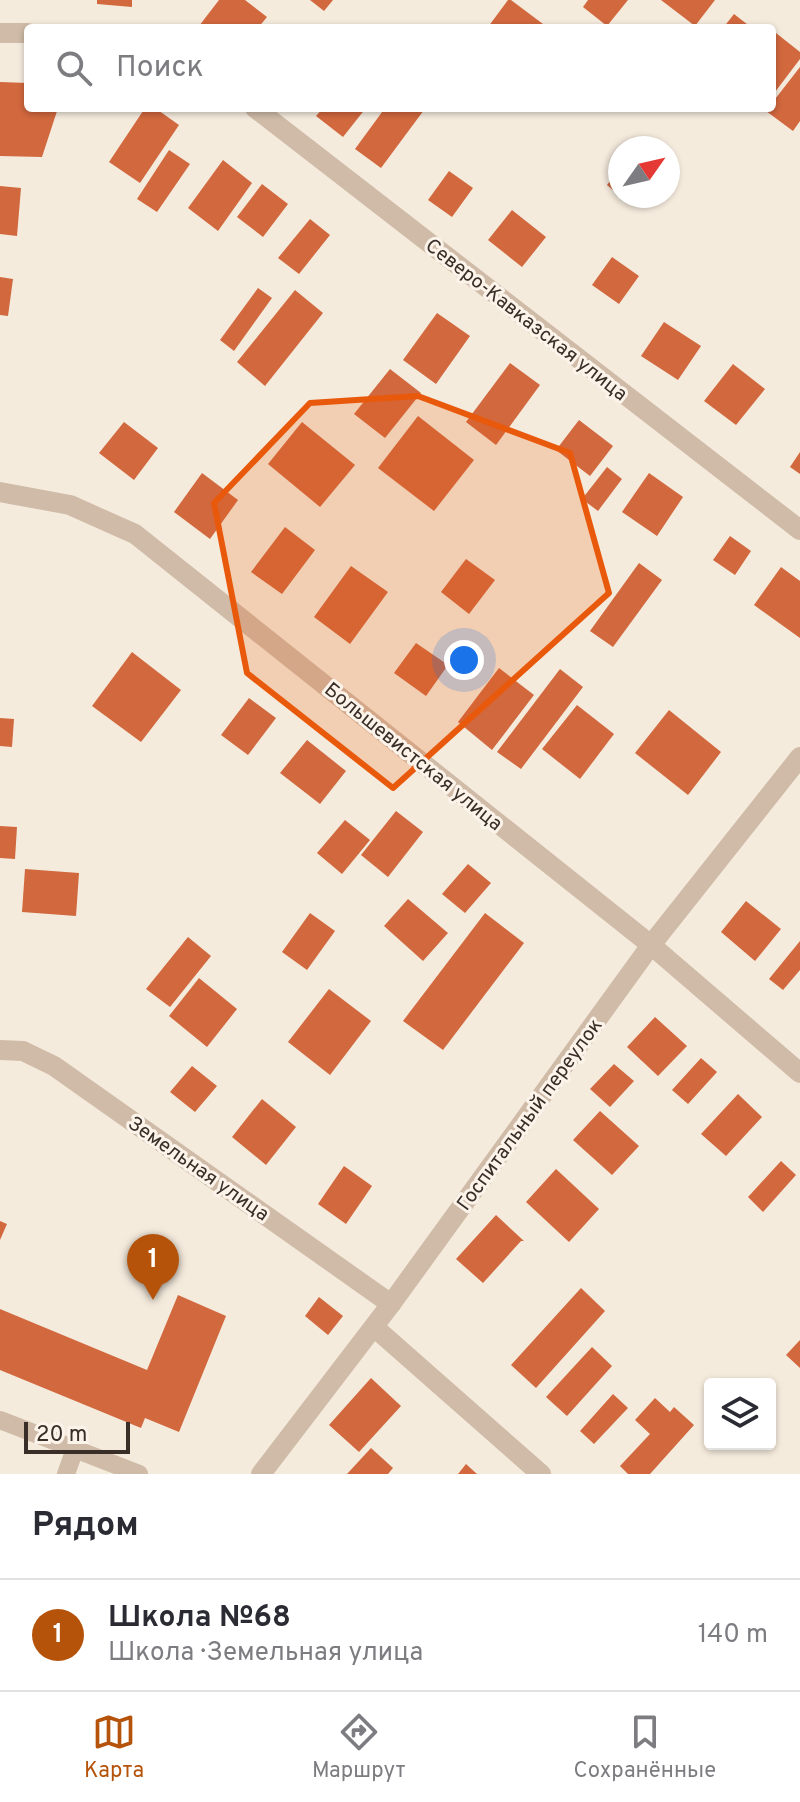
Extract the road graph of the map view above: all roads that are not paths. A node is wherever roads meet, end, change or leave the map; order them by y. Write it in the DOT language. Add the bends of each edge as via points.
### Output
graph roads {
  1 [pos="0,33"];
  2 [pos="24,33"];
  3 [pos="260,112"];
  4 [pos="0,492"];
  5 [pos="800,530"];
  6 [pos="800,757"];
  7 [pos="651,945"];
  8 [pos="0,1050"];
  9 [pos="800,1073"];
  10 [pos="391,1304"];
  11 [pos="374,1327"];
  12 [pos="0,1420"];
  13 [pos="75,1449"];
  14 [pos="66,1474"];
  15 [pos="139,1474"];
  16 [pos="261,1474"];
  17 [pos="541,1474"];
  1 -- 2 [label="street"];
  3 -- 5 [label="street, Северо-Кавказская улица"];
  4 -- 7 [label="street, Большевистская улица" via="70,505 135,534"];
  6 -- 7 [label="street, Госпитальный переулок"];
  7 -- 9 [label="street, Большевистская улица"];
  7 -- 10 [label="street, Госпитальный переулок"];
  8 -- 10 [label="street, Земельная улица" via="23,1051 54,1066"];
  10 -- 11 [label="street, Госпитальный переулок"];
  11 -- 16 [label="street, Госпитальный переулок"];
  11 -- 17 [label="street"];
  12 -- 13 [label="lane"];
  13 -- 14 [label="lane"];
  13 -- 15 [label="lane"];
}
